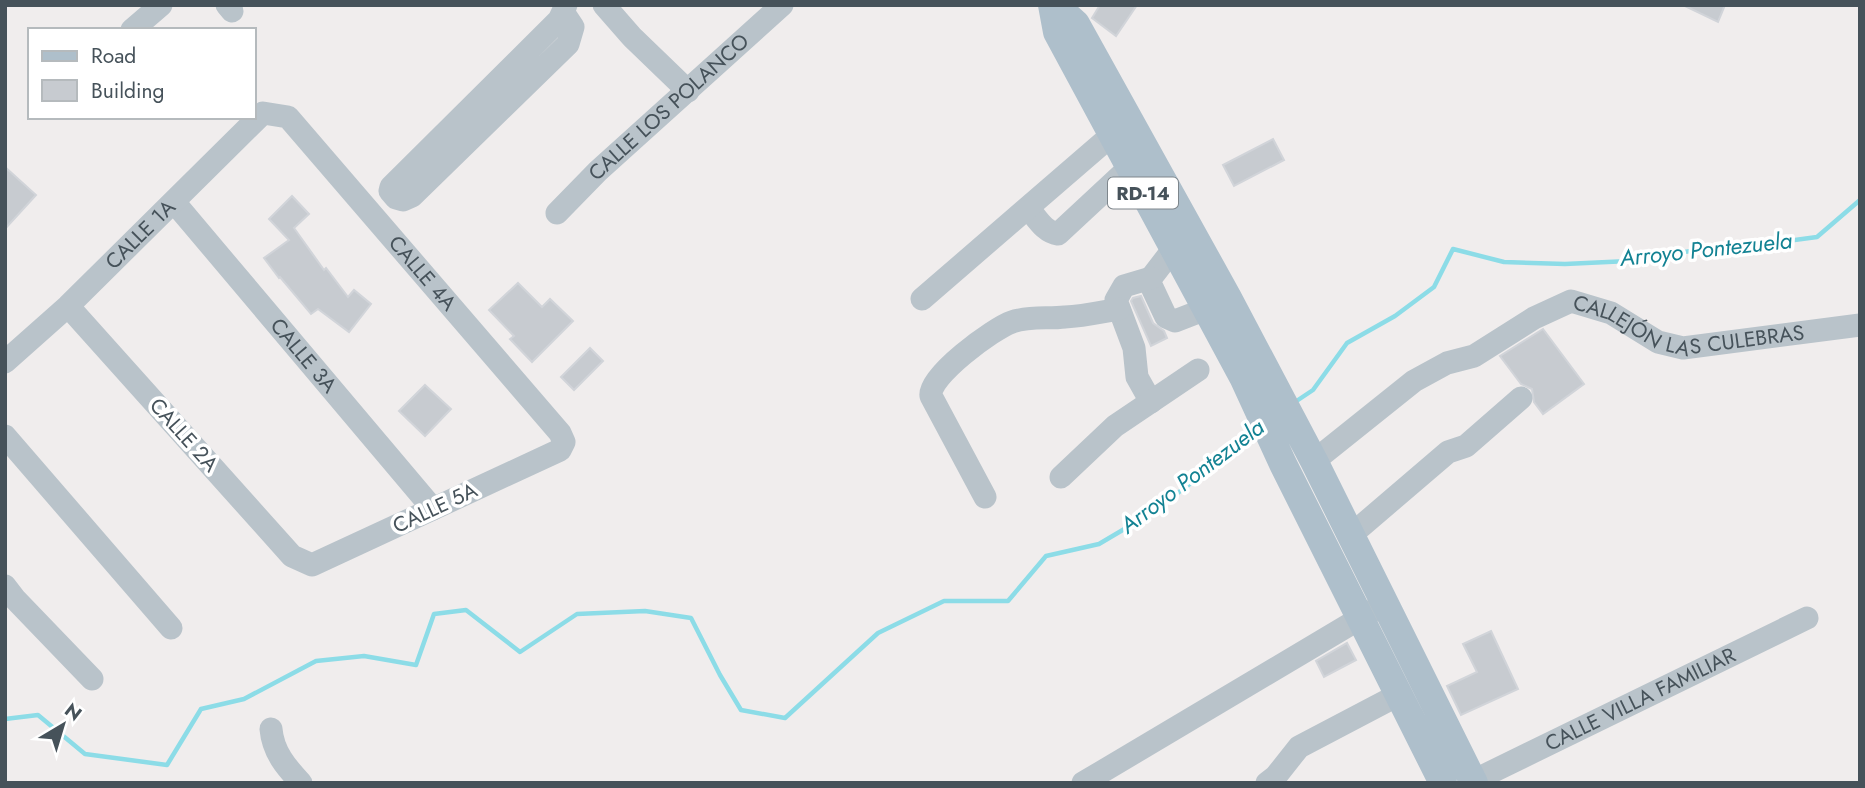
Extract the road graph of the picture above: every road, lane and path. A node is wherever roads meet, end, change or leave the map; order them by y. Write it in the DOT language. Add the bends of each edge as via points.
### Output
graph roads {
  1 [pos="161,5"];
  2 [pos="604,5"];
  3 [pos="782,5"];
  4 [pos="1053,5"];
  5 [pos="564,9"];
  6 [pos="134,28"];
  7 [pos="688,91"];
  8 [pos="274,114"];
  9 [pos="1113,134"];
  10 [pos="1129,168"];
  11 [pos="174,202"];
  12 [pos="1028,208"];
  13 [pos="557,213"];
  14 [pos="1174,248"];
  15 [pos="1152,278"];
  16 [pos="922,299"];
  17 [pos="68,306"];
  18 [pos="1119,309"];
  19 [pos="1206,309"];
  20 [pos="1860,325"];
  21 [pos="5,362"];
  22 [pos="1198,370"];
  23 [pos="1253,370"];
  24 [pos="1521,398"];
  25 [pos="1151,402"];
  26 [pos="5,436"];
  27 [pos="564,442"];
  28 [pos="1311,455"];
  29 [pos="1061,477"];
  30 [pos="985,497"];
  31 [pos="433,509"];
  32 [pos="1352,535"];
  33 [pos="301,561"];
  34 [pos="8,597"];
  35 [pos="1374,610"];
  36 [pos="1807,618"];
  37 [pos="171,628"];
  38 [pos="92,678"];
  39 [pos="1398,695"];
  40 [pos="271,729"];
  41 [pos="1473,782"];
  42 [pos="301,783"];
  43 [pos="1083,783"];
  44 [pos="1267,783"];
  45 [pos="1443,783"];
  1 -- 6 [label="street"];
  2 -- 7 [label="street"];
  3 -- 7 [label="street, CALLE LOS POLANCO"];
  4 -- 9 [label="main road, RD-14" via="1056,32"];
  4 -- 23 [label="main road, RD-14" via="1076,24"];
  5 -- 5 [label="street" via="573,27 568,44 412,196 396,198 391,187 559,20"];
  7 -- 13 [label="street, CALLE LOS POLANCO"];
  8 -- 11 [label="street, CALLE 1A" via="263,113"];
  8 -- 27 [label="street, CALLE 4A" via="289,117"];
  9 -- 10 [label="main road, RD-14"];
  9 -- 12 [label="street"];
  10 -- 12 [label="street" via="1058,234 1044,228"];
  10 -- 14 [label="main road, RD-14"];
  11 -- 17 [label="street, CALLE 1A"];
  11 -- 31 [label="street, CALLE 3A"];
  12 -- 16 [label="street"];
  14 -- 15 [label="street"];
  14 -- 19 [label="main road, RD-14"];
  15 -- 18 [label="street" via="1124,286 1116,300"];
  15 -- 19 [label="street" via="1152,290 1168,319 1178,320"];
  17 -- 21 [label="street, CALLE 1A"];
  17 -- 33 [label="street, CALLE 2A"];
  18 -- 25 [label="street" via="1133,348 1137,377"];
  18 -- 30 [label="street" via="1010,322 944,370 931,396"];
  19 -- 23 [label="main road, RD-14"];
  20 -- 28 [label="street, CALLEJÓN LAS CULEBRAS" via="1682,348 1658,342 1611,313 1571,301 1474,356 1447,363 1414,382"];
  22 -- 25 [label="street"];
  23 -- 28 [label="main road, RD-14"];
  23 -- 35 [label="main road, RD-14" via="1283,464"];
  24 -- 32 [label="street" via="1465,446 1448,452"];
  25 -- 29 [label="street" via="1115,426"];
  26 -- 37 [label="street"];
  27 -- 31 [label="street, CALLE 5A" via="560,450"];
  28 -- 32 [label="main road, RD-14"];
  31 -- 33 [label="street, CALLE 5A" via="312,565"];
  32 -- 35 [label="main road, RD-14"];
  34 -- 38 [label="street"];
  35 -- 39 [label="main road, RD-14"];
  35 -- 41 [label="main road, RD-14"];
  35 -- 43 [label="street"];
  36 -- 41 [label="street, CALLE VILLA FAMILIAR"];
  39 -- 44 [label="street" via="1299,747"];
  39 -- 45 [label="main road, RD-14"];
  40 -- 42 [label="street" via="280,758"];
}
